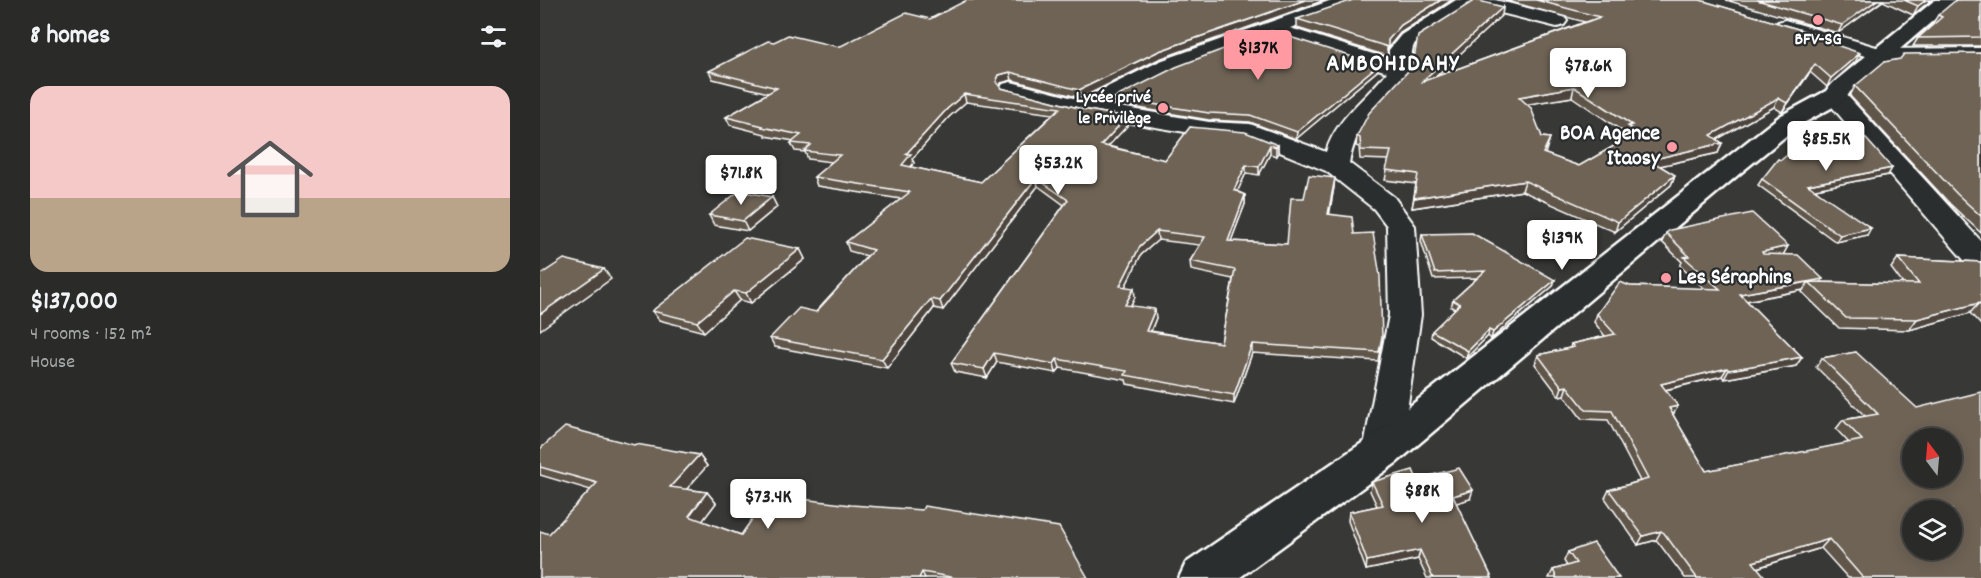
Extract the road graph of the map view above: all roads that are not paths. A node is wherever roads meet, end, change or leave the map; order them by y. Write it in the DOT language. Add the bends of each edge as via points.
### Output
graph roads {
  1 [pos="1350,0"];
  2 [pos="1470,0"];
  3 [pos="1535,0"];
  4 [pos="1947,0"];
  5 [pos="1555,8"];
  6 [pos="1518,12"];
  7 [pos="1769,21"];
  8 [pos="1268,28"];
  9 [pos="1981,54"];
  10 [pos="1882,55"];
  11 [pos="1400,69"];
  12 [pos="1011,89"];
  13 [pos="1835,96"];
  14 [pos="1084,108"];
  15 [pos="1335,165"];
  16 [pos="1981,260"];
  17 [pos="1382,451"];
  18 [pos="1202,578"];
  1 -- 8 [label="street"];
  2 -- 6 [label="street"];
  2 -- 11 [label="street" via="1408,39 1400,50"];
  3 -- 6 [label="street"];
  4 -- 10 [label="street"];
  5 -- 6 [label="street"];
  7 -- 10 [label="street"];
  8 -- 11 [label="street"];
  8 -- 14 [label="street" via="1168,66"];
  9 -- 10 [label="street"];
  10 -- 13 [label="street"];
  11 -- 15 [label="street" via="1354,120 1341,143"];
  12 -- 14 [label="street"];
  13 -- 16 [label="street"];
  13 -- 17 [label="street" via="1772,134"];
  14 -- 15 [label="street" via="1209,129 1250,131"];
  15 -- 17 [label="street" via="1384,203 1401,226 1405,315"];
  17 -- 18 [label="street"];
}
